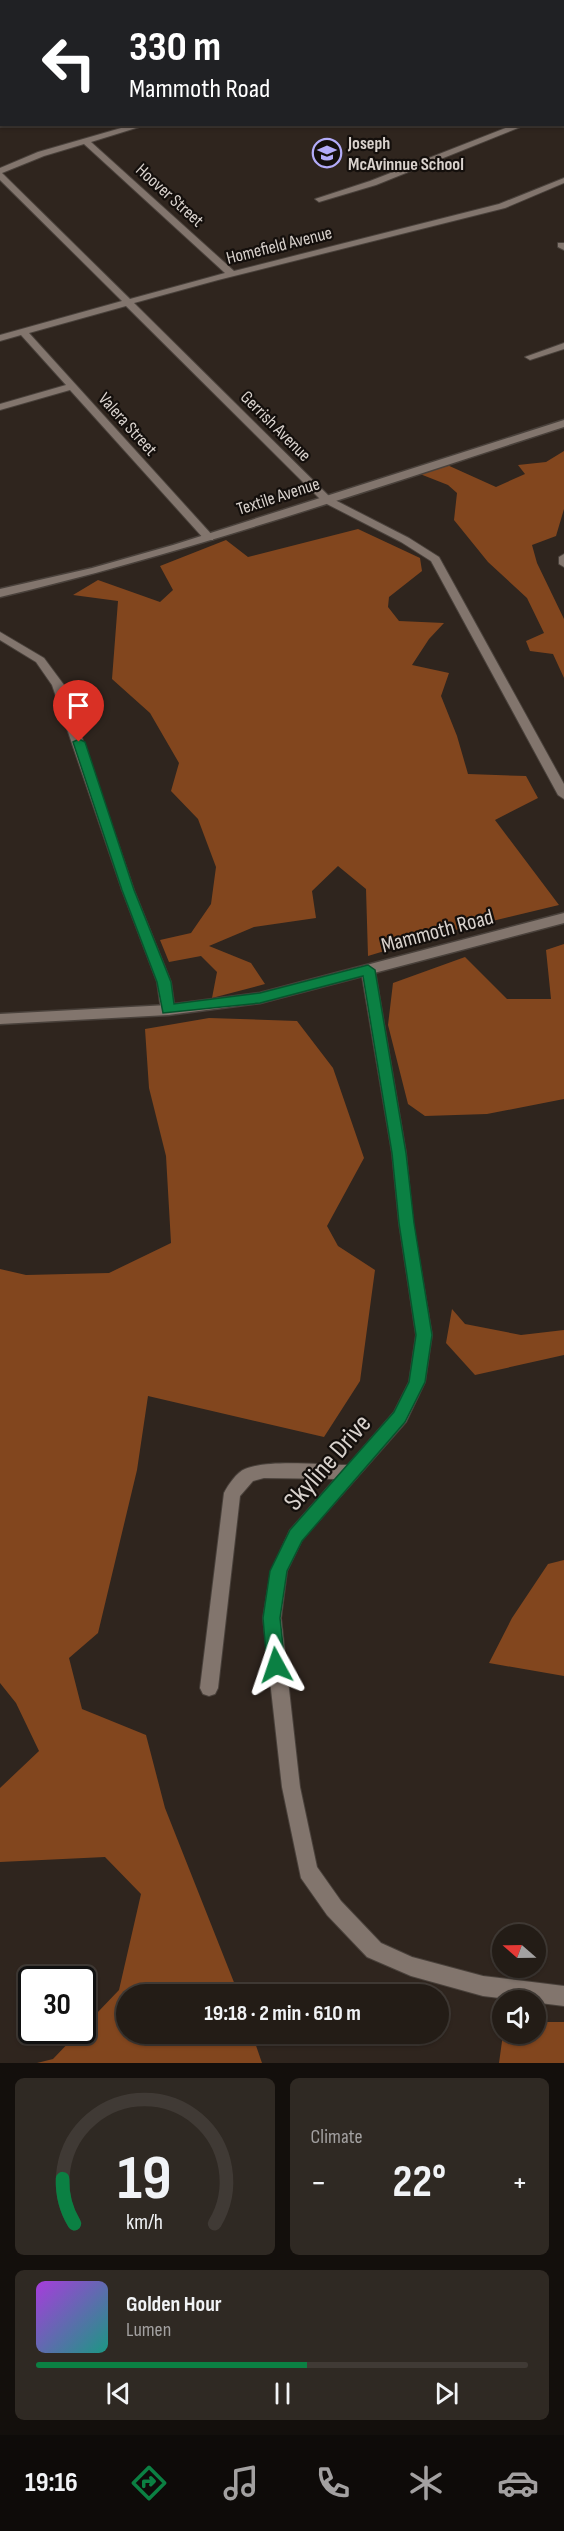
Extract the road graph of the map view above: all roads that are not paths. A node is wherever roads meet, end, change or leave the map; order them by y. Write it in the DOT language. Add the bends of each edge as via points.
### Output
graph roads {
  1 [pos="138,126"];
  2 [pos="519,126"];
  3 [pos="85,141"];
  4 [pos="0,173"];
  5 [pos="564,180"];
  6 [pos="319,199"];
  7 [pos="232,274"];
  8 [pos="129,303"];
  9 [pos="23,332"];
  10 [pos="0,338"];
  11 [pos="564,346"];
  12 [pos="530,357"];
  13 [pos="72,386"];
  14 [pos="0,406"];
  15 [pos="564,423"];
  16 [pos="327,500"];
  17 [pos="209,538"];
  18 [pos="564,557"];
  19 [pos="564,564"];
  20 [pos="0,593"];
  21 [pos="0,636"];
  22 [pos="564,795"];
  23 [pos="564,918"];
  24 [pos="368,970"];
  25 [pos="168,1010"];
  26 [pos="0,1019"];
  27 [pos="353,1472"];
  28 [pos="209,1688"];
  29 [pos="564,1995"];
  1 -- 3 [label="street"];
  2 -- 6 [label="street" via="373,183"];
  3 -- 4 [label="street" via="41,154"];
  3 -- 7 [label="street, Hoover Street"];
  4 -- 8 [label="street, Gerrish Avenue"];
  5 -- 7 [label="street, Homefield Avenue" via="493,208"];
  7 -- 8 [label="street, Homefield Avenue"];
  8 -- 9 [label="street, Homefield Avenue"];
  8 -- 16 [label="street, Gerrish Avenue"];
  9 -- 10 [label="street, Homefield Avenue"];
  9 -- 13 [label="street, Valera Street"];
  11 -- 12 [label="street"];
  13 -- 14 [label="street"];
  13 -- 17 [label="street, Valera Street"];
  15 -- 16 [label="main road, Textile Avenue"];
  16 -- 17 [label="main road, Textile Avenue"];
  16 -- 22 [label="street, Gerrish Avenue" via="435,560"];
  17 -- 20 [label="main road, Textile Avenue" via="95,572"];
  18 -- 19 [label="street"];
  21 -- 25 [label="street" via="40,660 58,685 164,982"];
  23 -- 24 [label="main road, Mammoth Road"];
  24 -- 25 [label="main road, Mammoth Road" via="260,998"];
  24 -- 27 [label="street, Skyline Drive" via="424,1335 417,1382 400,1417"];
  25 -- 26 [label="main road, Mammoth Road"];
  27 -- 28 [label="street" via="264,1471 248,1475 232,1493"];
  27 -- 29 [label="street, Skyline Drive" via="296,1535 279,1571 272,1618 291,1787 308,1871 333,1908 374,1950 411,1966 483,1986"];
}
